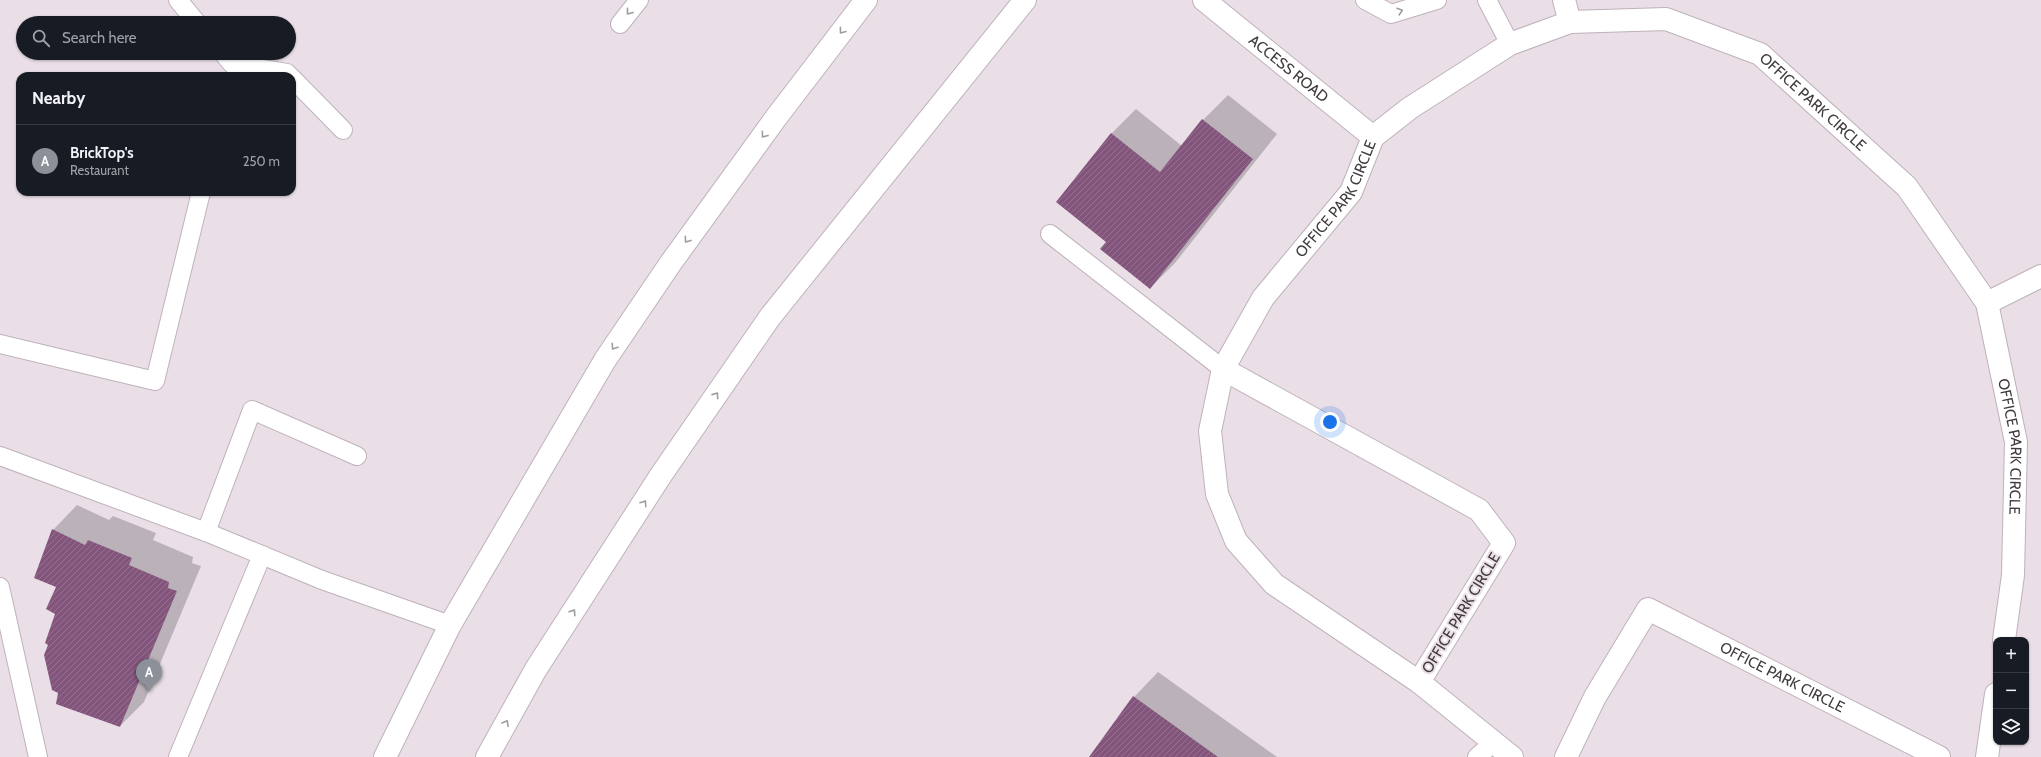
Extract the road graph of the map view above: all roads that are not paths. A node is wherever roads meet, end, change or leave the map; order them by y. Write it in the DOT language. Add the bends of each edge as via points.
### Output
graph roads {
  1 [pos="178,0"];
  2 [pos="639,0"];
  3 [pos="866,0"];
  4 [pos="1025,0"];
  5 [pos="1204,0"];
  6 [pos="1365,0"];
  7 [pos="1436,0"];
  8 [pos="1487,0"];
  9 [pos="1564,0"];
  10 [pos="191,16"];
  11 [pos="1570,22"];
  12 [pos="620,24"];
  13 [pos="1510,44"];
  14 [pos="228,64"];
  15 [pos="280,72"];
  16 [pos="296,82"];
  17 [pos="343,130"];
  18 [pos="1373,137"];
  19 [pos="200,196"];
  20 [pos="1050,234"];
  21 [pos="2041,276"];
  22 [pos="1987,303"];
  23 [pos="0,344"];
  24 [pos="1223,369"];
  25 [pos="0,456"];
  26 [pos="357,456"];
  27 [pos="206,532"];
  28 [pos="262,555"];
  29 [pos="0,587"];
  30 [pos="450,625"];
  31 [pos="2004,637"];
  32 [pos="1420,682"];
  33 [pos="1994,709"];
  34 [pos="1494,742"];
  35 [pos="38,757"];
  36 [pos="178,757"];
  37 [pos="385,757"];
  38 [pos="487,757"];
  39 [pos="1477,757"];
  40 [pos="1512,757"];
  41 [pos="1566,757"];
  42 [pos="1939,757"];
  43 [pos="1987,757"];
  1 -- 10 [label="lane"];
  2 -- 12 [label="lane, one-way"];
  3 -- 30 [label="main road, one-way" via="775,119 605,360"];
  38 -- 4 [label="main road, one-way" via="536,668 665,469 770,317"];
  5 -- 18 [label="main road, ACCESS ROAD"];
  6 -- 7 [label="lane, one-way" via="1391,14"];
  8 -- 13 [label="lane"];
  9 -- 11 [label="main road"];
  11 -- 13 [label="main road, OFFICE PARK CIRCLE"];
  11 -- 22 [label="main road, OFFICE PARK CIRCLE" via="1666,19 1760,54 1908,187"];
  13 -- 18 [label="main road, OFFICE PARK CIRCLE" via="1410,108"];
  14 -- 15 [label="lane"];
  16 -- 17 [label="lane"];
  18 -- 24 [label="main road, OFFICE PARK CIRCLE" via="1351,192 1263,298"];
  19 -- 23 [label="lane" via="155,381"];
  20 -- 24 [label="lane"];
  21 -- 22 [label="main road"];
  22 -- 31 [label="main road, OFFICE PARK CIRCLE" via="2016,442 2013,575"];
  24 -- 32 [label="main road, OFFICE PARK CIRCLE" via="1210,431 1217,494 1236,541 1274,584"];
  24 -- 32 [label="main road, OFFICE PARK CIRCLE" via="1479,510 1504,543"];
  25 -- 27 [label="lane"];
  26 -- 27 [label="lane" via="252,410"];
  27 -- 28 [label="lane"];
  28 -- 30 [label="lane" via="322,580"];
  28 -- 36 [label="lane"];
  29 -- 35 [label="lane"];
  30 -- 37 [label="main road"];
  32 -- 34 [label="main road, OFFICE PARK CIRCLE"];
  33 -- 43 [label="main road"];
  34 -- 39 [label="lane"];
  34 -- 40 [label="main road, OFFICE PARK CIRCLE"];
  41 -- 42 [label="main road, OFFICE PARK CIRCLE" via="1595,697 1648,609"];
}
